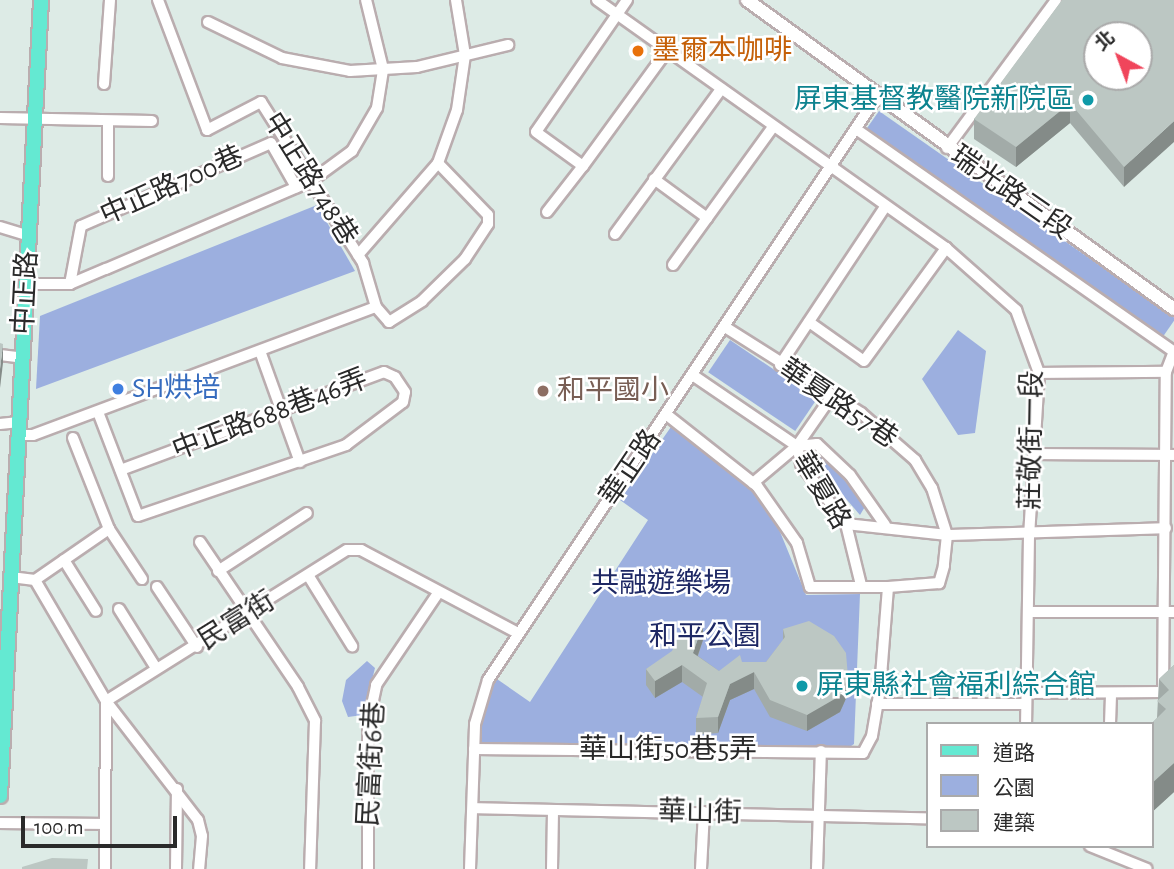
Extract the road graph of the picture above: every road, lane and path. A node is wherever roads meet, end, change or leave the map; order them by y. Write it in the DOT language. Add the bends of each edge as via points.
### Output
graph roads {
  1 [pos="41,0"];
  2 [pos="110,0"];
  3 [pos="158,0"];
  4 [pos="366,0"];
  5 [pos="456,0"];
  6 [pos="597,0"];
  7 [pos="628,0"];
  8 [pos="747,0"];
  9 [pos="1056,0"];
  10 [pos="617,15"];
  11 [pos="208,22"];
  12 [pos="508,45"];
  13 [pos="667,51"];
  14 [pos="465,55"];
  15 [pos="383,69"];
  16 [pos="104,84"];
  17 [pos="721,89"];
  18 [pos="878,95"];
  19 [pos="0,118"];
  20 [pos="35,121"];
  21 [pos="108,121"];
  22 [pos="152,121"];
  23 [pos="772,128"];
  24 [pos="856,129"];
  25 [pos="947,148"];
  26 [pos="438,163"];
  27 [pos="583,166"];
  28 [pos="829,169"];
  29 [pos="107,176"];
  30 [pos="654,178"];
  31 [pos="311,181"];
  32 [pos="296,187"];
  33 [pos="885,207"];
  34 [pos="547,212"];
  35 [pos="707,218"];
  36 [pos="0,227"];
  37 [pos="615,234"];
  38 [pos="29,236"];
  39 [pos="946,248"];
  40 [pos="358,255"];
  41 [pos="673,264"];
  42 [pos="26,284"];
  43 [pos="70,284"];
  44 [pos="376,307"];
  45 [pos="1174,309"];
  46 [pos="809,322"];
  47 [pos="725,327"];
  48 [pos="260,351"];
  49 [pos="1174,351"];
  50 [pos="0,355"];
  51 [pos="23,358"];
  52 [pos="780,365"];
  53 [pos="1166,372"];
  54 [pos="1039,373"];
  55 [pos="694,376"];
  56 [pos="831,397"];
  57 [pos="97,412"];
  58 [pos="282,412"];
  59 [pos="667,415"];
  60 [pos="0,424"];
  61 [pos="19,428"];
  62 [pos="73,438"];
  63 [pos="797,446"];
  64 [pos="1036,454"];
  65 [pos="1170,455"];
  66 [pos="300,462"];
  67 [pos="121,470"];
  68 [pos="753,483"];
  69 [pos="307,513"];
  70 [pos="846,524"];
  71 [pos="885,525"];
  72 [pos="1166,528"];
  73 [pos="109,529"];
  74 [pos="947,535"];
  75 [pos="1029,536"];
  76 [pos="200,542"];
  77 [pos="64,559"];
  78 [pos="218,571"];
  79 [pos="308,575"];
  80 [pos="142,579"];
  81 [pos="35,580"];
  82 [pos="861,586"];
  83 [pos="157,587"];
  84 [pos="888,587"];
  85 [pos="7,588"];
  86 [pos="438,593"];
  87 [pos="119,609"];
  88 [pos="96,611"];
  89 [pos="1028,612"];
  90 [pos="1169,612"];
  91 [pos="247,615"];
  92 [pos="518,633"];
  93 [pos="352,646"];
  94 [pos="197,647"];
  95 [pos="156,668"];
  96 [pos="1111,693"];
  97 [pos="1027,699"];
  98 [pos="106,701"];
  99 [pos="2,702"];
  100 [pos="877,704"];
  101 [pos="1026,722"];
  102 [pos="1110,722"];
  103 [pos="474,749"];
  104 [pos="821,751"];
  105 [pos="177,789"];
  106 [pos="0,793"];
  107 [pos="473,807"];
  108 [pos="553,811"];
  109 [pos="704,812"];
  110 [pos="821,815"];
  111 [pos="926,818"];
  112 [pos="0,823"];
  113 [pos="105,824"];
  114 [pos="1095,848"];
  115 [pos="105,869"];
  116 [pos="176,869"];
  117 [pos="199,869"];
  118 [pos="310,869"];
  119 [pos="368,869"];
  120 [pos="470,869"];
  121 [pos="552,869"];
  122 [pos="702,869"];
  123 [pos="817,869"];
  124 [pos="1147,869"];
  1 -- 20 [label="main road, 中正路"];
  2 -- 16 [label="street"];
  3 -- 31 [label="street, 中正路748巷" via="207,130 261,102"];
  4 -- 15 [label="street"];
  5 -- 14 [label="street"];
  6 -- 10 [label="street, 莊敬街一段"];
  7 -- 10 [label="street"];
  8 -- 18 [label="street, 瑞光路三段"];
  9 -- 25 [label="street"];
  10 -- 13 [label="street, 莊敬街一段"];
  10 -- 27 [label="street" via="536,132"];
  11 -- 15 [label="street" via="282,58 350,71"];
  12 -- 14 [label="street"];
  13 -- 17 [label="street, 莊敬街一段"];
  13 -- 27 [label="street"];
  14 -- 15 [label="street"];
  14 -- 26 [label="street" via="457,110"];
  15 -- 31 [label="street, 中正路700巷" via="377,108 352,151"];
  17 -- 23 [label="street, 莊敬街一段"];
  17 -- 30 [label="street"];
  18 -- 24 [label="street, 華正路"];
  18 -- 25 [label="street, 瑞光路三段"];
  19 -- 20 [label="street"];
  20 -- 21 [label="street"];
  20 -- 38 [label="main road, 中正路"];
  21 -- 22 [label="street"];
  21 -- 29 [label="street"];
  23 -- 28 [label="street, 莊敬街一段"];
  23 -- 35 [label="street"];
  24 -- 28 [label="street, 華正路"];
  24 -- 49 [label="street, 瑞光路三段"];
  25 -- 45 [label="street, 瑞光路三段"];
  26 -- 40 [label="street"];
  26 -- 44 [label="street, 中正路748巷" via="488,215 488,224 465,258 422,301 389,322"];
  27 -- 34 [label="street"];
  28 -- 33 [label="street, 莊敬街一段"];
  28 -- 47 [label="street, 華正路"];
  30 -- 35 [label="street"];
  30 -- 37 [label="street"];
  31 -- 32 [label="street, 中正路700巷"];
  31 -- 40 [label="street, 中正路748巷"];
  32 -- 43 [label="street, 中正路700巷"];
  32 -- 43 [label="street, 中正路700巷" via="271,143 81,226"];
  33 -- 39 [label="street, 莊敬街一段"];
  33 -- 46 [label="street"];
  35 -- 41 [label="street"];
  36 -- 38 [label="street"];
  38 -- 42 [label="main road, 中正路"];
  39 -- 46 [label="street" via="864,361"];
  39 -- 54 [label="street, 莊敬街一段" via="1016,310"];
  40 -- 44 [label="street, 中正路748巷"];
  42 -- 43 [label="street, 中正路700巷"];
  42 -- 51 [label="main road, 中正路"];
  44 -- 48 [label="street"];
  46 -- 52 [label="street"];
  47 -- 52 [label="street, 華夏路57巷"];
  47 -- 55 [label="street, 華正路"];
  48 -- 57 [label="street"];
  48 -- 58 [label="street"];
  49 -- 53 [label="street"];
  50 -- 51 [label="street"];
  51 -- 61 [label="main road, 中正路"];
  52 -- 56 [label="street, 華夏路57巷"];
  53 -- 54 [label="street"];
  53 -- 65 [label="street"];
  54 -- 64 [label="street, 莊敬街一段"];
  55 -- 59 [label="street, 華正路"];
  55 -- 63 [label="street, 華夏路"];
  56 -- 63 [label="street"];
  56 -- 74 [label="street, 華夏路57巷" via="861,413 915,460 932,488"];
  57 -- 61 [label="street" via="33,435"];
  57 -- 67 [label="street"];
  58 -- 66 [label="street"];
  58 -- 66 [label="street, 中正路688巷46弄" via="384,372 395,377 405,392 403,402 364,436"];
  58 -- 67 [label="street, 中正路688巷46弄"];
  59 -- 68 [label="street"];
  59 -- 92 [label="street, 華正路"];
  60 -- 61 [label="street"];
  61 -- 85 [label="main road, 中正路"];
  62 -- 73 [label="street"];
  63 -- 68 [label="street"];
  63 -- 70 [label="street, 華夏路" via="801,464"];
  63 -- 71 [label="street" via="817,444 850,475"];
  64 -- 65 [label="street"];
  64 -- 75 [label="street, 莊敬街一段"];
  65 -- 72 [label="street"];
  66 -- 67 [label="street, 中正路688巷46弄" via="138,516"];
  68 -- 82 [label="street" via="797,543 810,587"];
  69 -- 78 [label="street"];
  70 -- 71 [label="street"];
  70 -- 82 [label="street, 華夏路"];
  71 -- 74 [label="street"];
  72 -- 75 [label="street"];
  72 -- 90 [label="street"];
  73 -- 77 [label="street"];
  73 -- 80 [label="street"];
  74 -- 75 [label="street"];
  74 -- 84 [label="street" via="939,583"];
  75 -- 89 [label="street, 莊敬街一段"];
  76 -- 78 [label="street"];
  77 -- 81 [label="street"];
  77 -- 88 [label="street"];
  78 -- 91 [label="street"];
  79 -- 86 [label="street, 民富街" via="347,550 361,550"];
  79 -- 91 [label="street, 民富街"];
  79 -- 93 [label="street"];
  81 -- 85 [label="street"];
  81 -- 98 [label="street"];
  82 -- 84 [label="street"];
  83 -- 94 [label="street"];
  84 -- 100 [label="street"];
  85 -- 99 [label="main road, 中正路"];
  86 -- 92 [label="street, 民富街"];
  86 -- 119 [label="street, 民富街6巷" via="376,685 368,724"];
  87 -- 95 [label="street"];
  89 -- 90 [label="street"];
  89 -- 97 [label="street, 莊敬街一段"];
  90 -- 96 [label="street" via="1163,692"];
  91 -- 94 [label="street, 民富街"];
  91 -- 118 [label="street" via="298,687 315,721"];
  92 -- 103 [label="street, 華正路" via="479,699"];
  94 -- 95 [label="street, 民富街"];
  95 -- 98 [label="street, 民富街"];
  96 -- 97 [label="street"];
  96 -- 102 [label="street"];
  97 -- 100 [label="street"];
  97 -- 101 [label="street, 莊敬街一段"];
  98 -- 105 [label="street"];
  98 -- 113 [label="street"];
  99 -- 106 [label="main road, 中正路"];
  100 -- 104 [label="street, 華山街50巷5弄" via="872,736 863,753"];
  103 -- 104 [label="street, 華山街50巷5弄"];
  103 -- 107 [label="street, 華正路"];
  104 -- 110 [label="street"];
  105 -- 116 [label="street"];
  105 -- 117 [label="street" via="198,820"];
  107 -- 108 [label="street, 華山街"];
  107 -- 120 [label="street, 華正路"];
  108 -- 109 [label="street, 華山街"];
  108 -- 121 [label="street"];
  109 -- 110 [label="street, 華山街"];
  109 -- 122 [label="street"];
  110 -- 111 [label="street, 華山街"];
  110 -- 123 [label="street"];
  112 -- 113 [label="street"];
  113 -- 115 [label="street"];
  114 -- 124 [label="street"];
}
